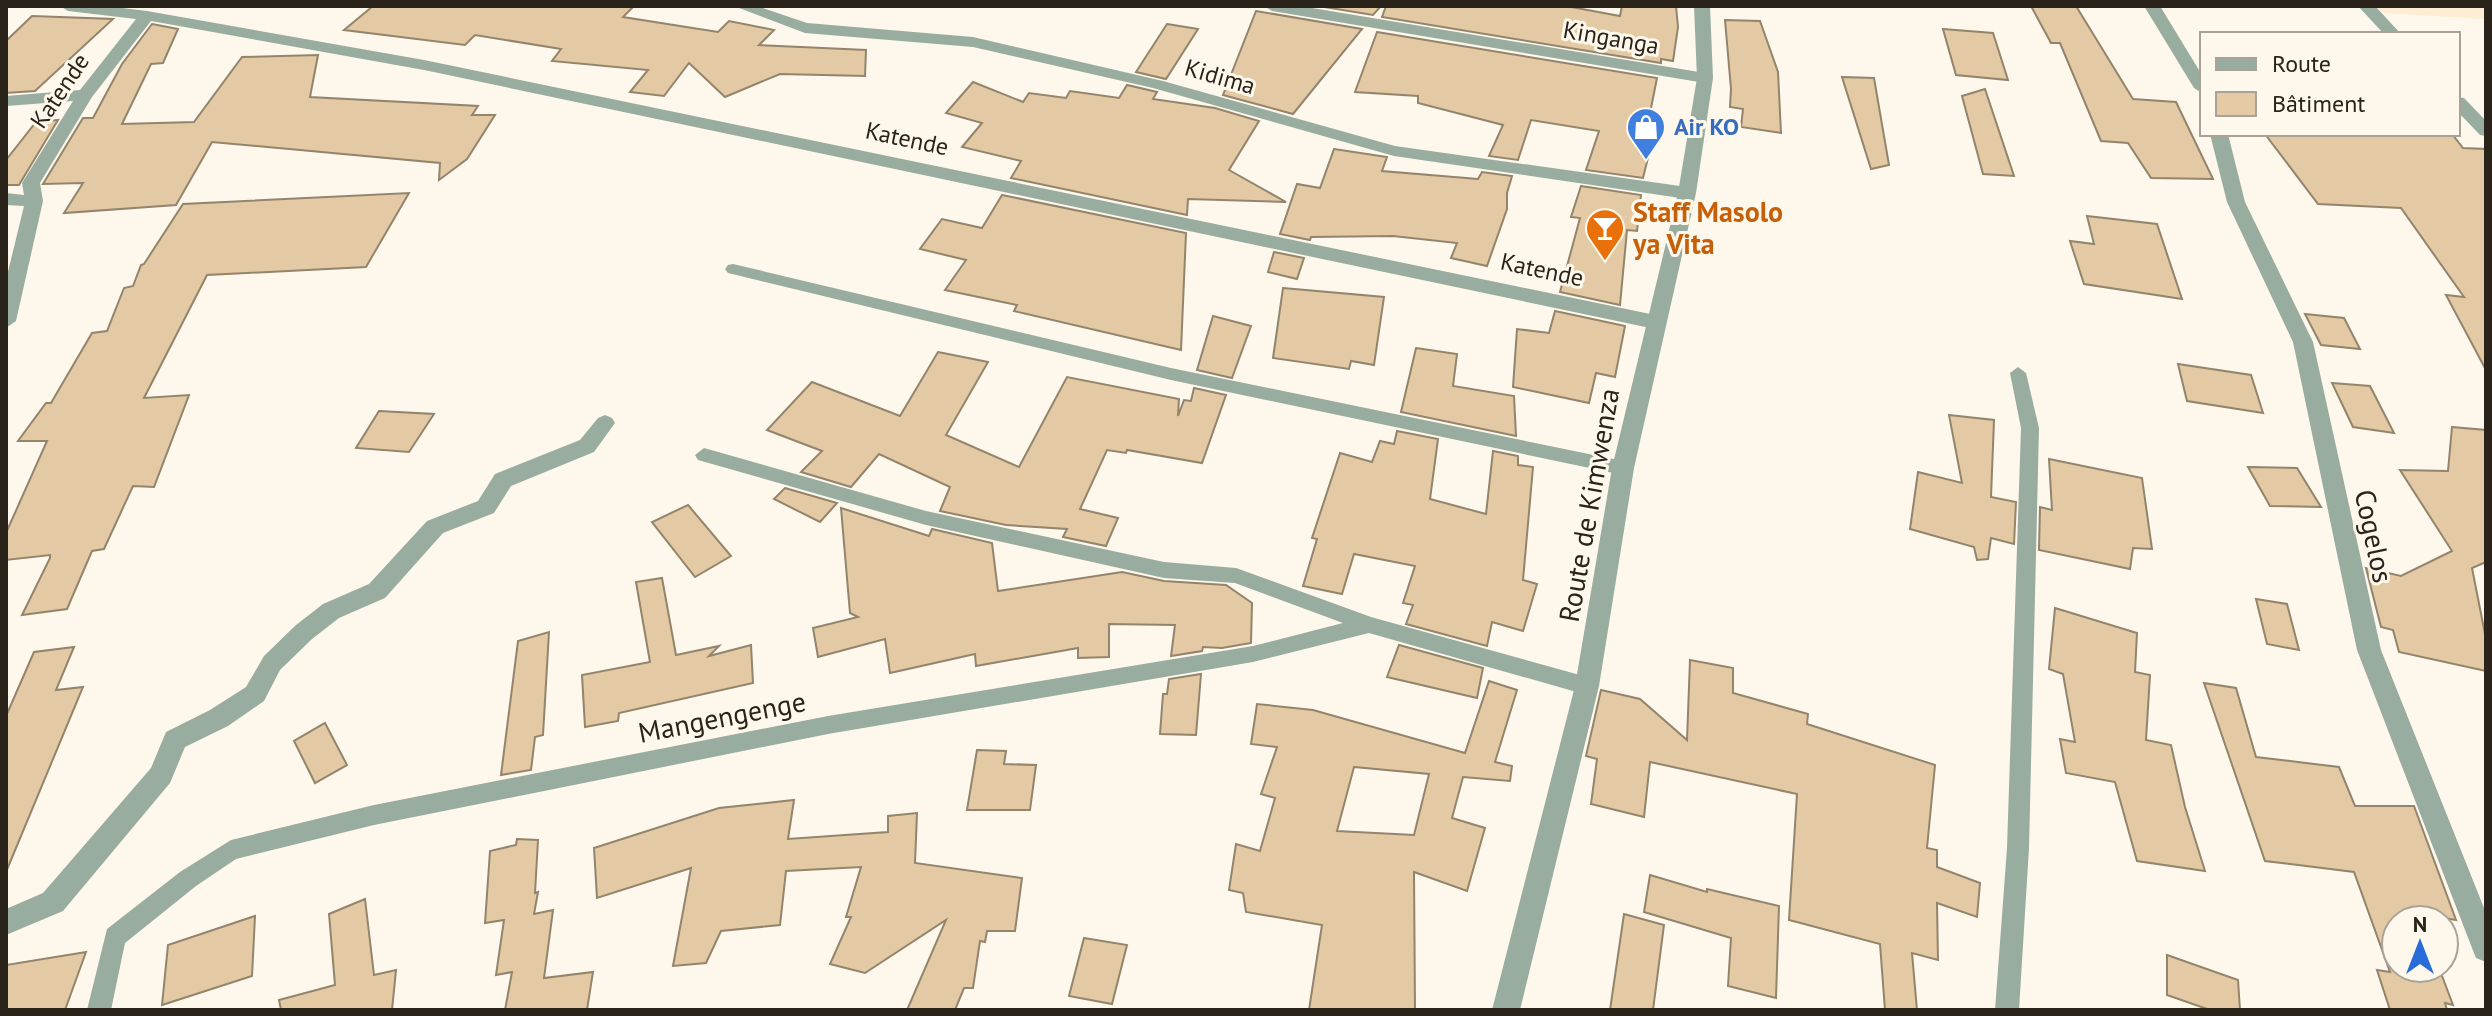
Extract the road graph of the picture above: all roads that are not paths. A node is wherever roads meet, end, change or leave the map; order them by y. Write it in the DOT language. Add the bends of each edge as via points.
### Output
graph roads {
  1 [pos="68,6"];
  2 [pos="742,6"];
  3 [pos="1272,6"];
  4 [pos="1702,6"];
  5 [pos="2152,6"];
  6 [pos="2366,6"];
  7 [pos="147,16"];
  8 [pos="2391,32"];
  9 [pos="1705,78"];
  10 [pos="2200,85"];
  11 [pos="85,95"];
  12 [pos="6,101"];
  13 [pos="2460,104"];
  14 [pos="2486,131"];
  15 [pos="2220,136"];
  16 [pos="1687,193"];
  17 [pos="6,199"];
  18 [pos="34,201"];
  19 [pos="26,242"];
  20 [pos="6,246"];
  21 [pos="733,269"];
  22 [pos="6,321"];
  23 [pos="1655,322"];
  24 [pos="2018,373"];
  25 [pos="605,423"];
  26 [pos="704,455"];
  27 [pos="1623,468"];
  28 [pos="1369,625"];
  29 [pos="1587,686"];
  30 [pos="6,922"];
  31 [pos="2486,948"];
  32 [pos="99,1010"];
  33 [pos="1506,1010"];
  34 [pos="2007,1010"];
  1 -- 7 [label="street, Katende"];
  2 -- 16 [label="street, Kidima" via="805,28 973,42 1157,84 1394,151"];
  3 -- 9 [label="street, Kinganga"];
  4 -- 9 [label="street, Route de Kimwenza"];
  5 -- 10 [label="street"];
  6 -- 8 [label="street"];
  7 -- 11 [label="street, Katende"];
  7 -- 23 [label="street, Katende" via="424,65"];
  9 -- 16 [label="street, Route de Kimwenza"];
  11 -- 12 [label="street"];
  11 -- 18 [label="street, Katende" via="31,183"];
  13 -- 14 [label="street"];
  15 -- 31 [label="street, Cogelos" via="2236,202 2303,342 2369,650"];
  16 -- 23 [label="street, Route de Kimwenza"];
  17 -- 18 [label="street"];
  18 -- 19 [label="street, Katende"];
  19 -- 20 [label="street"];
  19 -- 22 [label="street, Katende"];
  21 -- 27 [label="lane" via="1171,374"];
  23 -- 27 [label="street, Route de Kimwenza"];
  24 -- 34 [label="lane" via="2030,428 2018,848"];
  25 -- 30 [label="street" via="587,446 503,480 486,507 435,527 377,591 331,611 304,632 272,663 255,694 175,740 161,775 53,902"];
  26 -- 28 [label="lane" via="941,521 1164,570 1236,576"];
  27 -- 29 [label="street, Route de Kimwenza"];
  28 -- 29 [label="lane"];
  28 -- 32 [label="lane, Mangengenge" via="1253,654 828,725 374,815 231,850 115,937"];
  29 -- 33 [label="street, Route de Kimwenza"];
}
